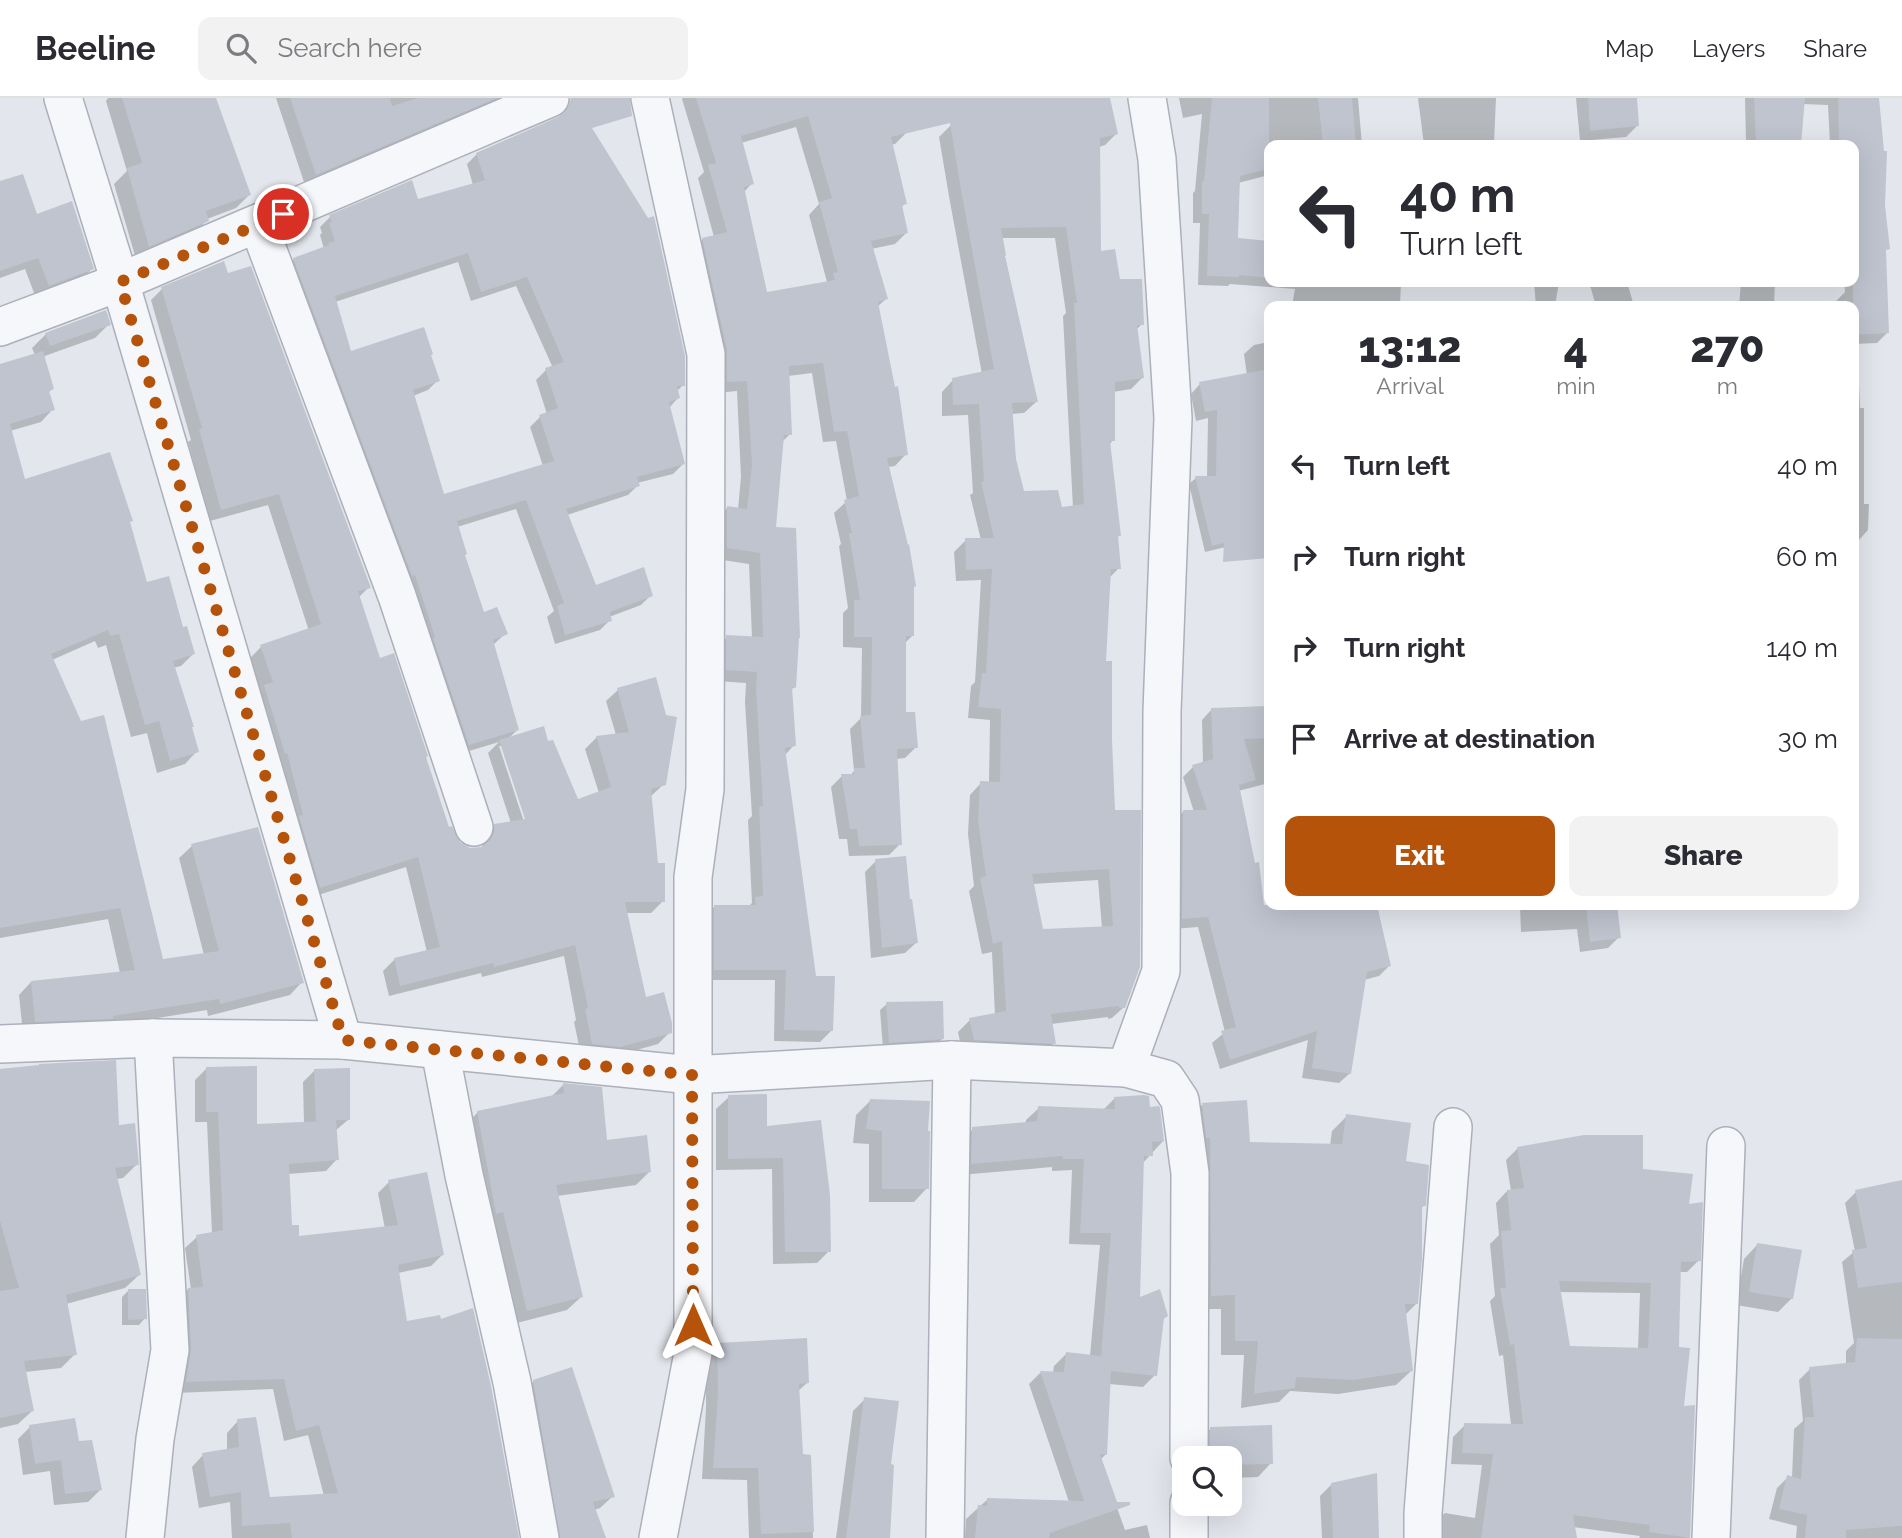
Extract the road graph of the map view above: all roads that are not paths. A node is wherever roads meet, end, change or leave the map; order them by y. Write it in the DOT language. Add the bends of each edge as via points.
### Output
graph roads {
  1 [pos="63,98"];
  2 [pos="550,98"];
  3 [pos="650,98"];
  4 [pos="1147,98"];
  5 [pos="258,224"];
  6 [pos="120,282"];
  7 [pos="0,327"];
  8 [pos="474,827"];
  9 [pos="153,1038"];
  10 [pos="343,1040"];
  11 [pos="0,1044"];
  12 [pos="440,1050"];
  13 [pos="951,1060"];
  14 [pos="1126,1068"];
  15 [pos="692,1075"];
  16 [pos="1453,1127"];
  17 [pos="1726,1146"];
  18 [pos="1189,1446"];
  19 [pos="1189,1516"];
  20 [pos="145,1538"];
  21 [pos="540,1538"];
  22 [pos="658,1538"];
  23 [pos="946,1538"];
  24 [pos="1189,1538"];
  25 [pos="1423,1538"];
  26 [pos="1712,1538"];
  1 -- 6 [label="street"];
  2 -- 5 [label="street"];
  3 -- 15 [label="street" via="706,354 705,789 693,877"];
  4 -- 14 [label="street" via="1157,159 1173,418 1162,712 1161,971"];
  5 -- 6 [label="street"];
  5 -- 8 [label="street" via="397,596"];
  6 -- 7 [label="street"];
  6 -- 10 [label="street"];
  9 -- 10 [label="street"];
  9 -- 11 [label="street"];
  9 -- 20 [label="street" via="170,1350"];
  10 -- 12 [label="street"];
  12 -- 15 [label="street"];
  12 -- 21 [label="street" via="512,1382"];
  13 -- 14 [label="street"];
  13 -- 15 [label="street"];
  13 -- 23 [label="street"];
  14 -- 18 [label="street" via="1166,1079 1180,1100 1190,1173"];
  15 -- 22 [label="street" via="693,1353"];
  16 -- 25 [label="street"];
  17 -- 26 [label="street"];
  19 -- 24 [label="street"];
}
